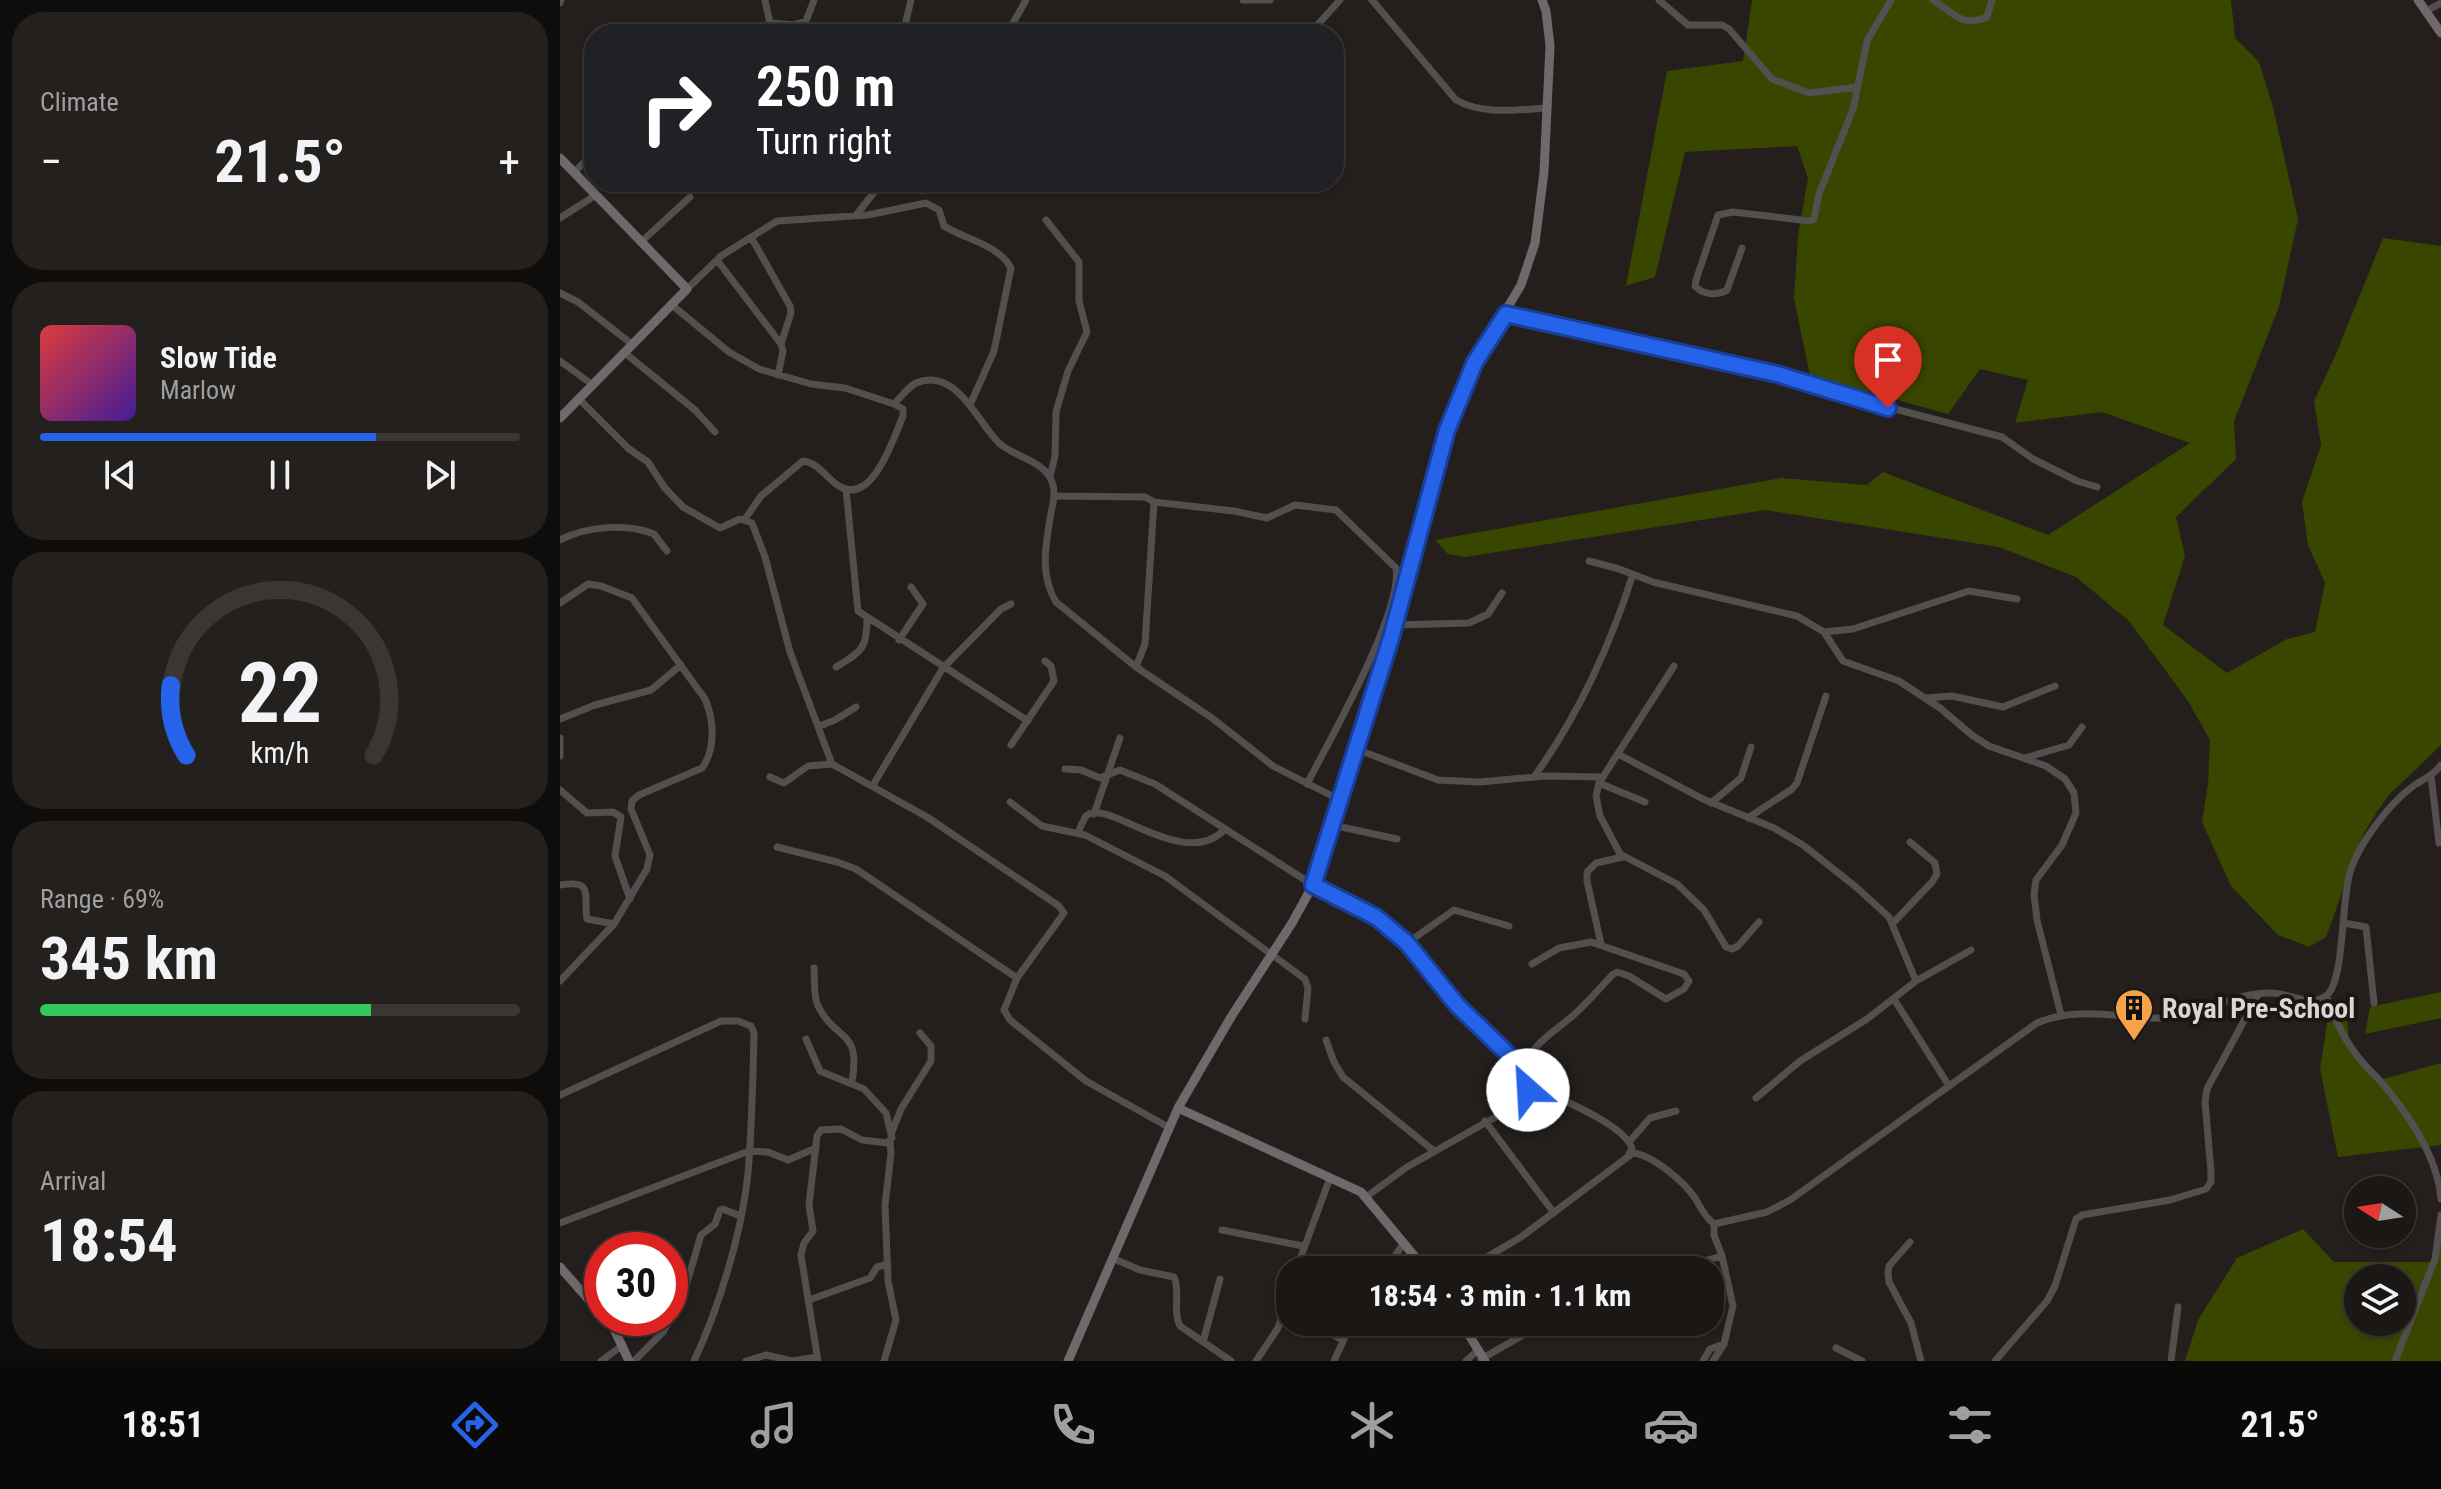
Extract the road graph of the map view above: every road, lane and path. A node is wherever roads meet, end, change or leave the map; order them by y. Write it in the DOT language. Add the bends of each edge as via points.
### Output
graph roads {
  1 [pos="765,0"];
  2 [pos="814,0"];
  3 [pos="911,0"];
  4 [pos="1026,0"];
  5 [pos="1243,0"];
  6 [pos="1270,0"];
  7 [pos="1340,0"];
  8 [pos="1372,0"];
  9 [pos="1542,0"];
  10 [pos="1659,0"];
  11 [pos="1891,0"];
  12 [pos="1933,0"];
  13 [pos="1992,0"];
  14 [pos="2418,0"];
  15 [pos="2441,3"];
  16 [pos="2426,11"];
  17 [pos="770,23"];
  18 [pos="782,24"];
  19 [pos="796,24"];
  20 [pos="905,24"];
  21 [pos="1013,24"];
  22 [pos="1318,24"];
  23 [pos="2441,33"];
  24 [pos="1857,87"];
  25 [pos="1547,108"];
  26 [pos="560,158"];
  27 [pos="584,162"];
  28 [pos="574,173"];
  29 [pos="584,183"];
  30 [pos="593,192"];
  31 [pos="874,192"];
  32 [pos="596,195"];
  33 [pos="690,197"];
  34 [pos="857,214"];
  35 [pos="560,218"];
  36 [pos="1046,220"];
  37 [pos="751,237"];
  38 [pos="641,242"];
  39 [pos="1742,248"];
  40 [pos="717,260"];
  41 [pos="687,289"];
  42 [pos="560,293"];
  43 [pos="672,305"];
  44 [pos="1506,314"];
  45 [pos="781,344"];
  46 [pos="633,345"];
  47 [pos="625,353"];
  48 [pos="560,361"];
  49 [pos="778,375"];
  50 [pos="593,385"];
  51 [pos="579,399"];
  52 [pos="894,404"];
  53 [pos="970,405"];
  54 [pos="560,418"];
  55 [pos="715,432"];
  56 [pos="1050,477"];
  57 [pos="2097,487"];
  58 [pos="846,489"];
  59 [pos="1054,496"];
  60 [pos="1154,502"];
  61 [pos="745,519"];
  62 [pos="560,540"];
  63 [pos="667,551"];
  64 [pos="1589,561"];
  65 [pos="1633,574"];
  66 [pos="911,587"];
  67 [pos="1502,593"];
  68 [pos="2017,599"];
  69 [pos="560,603"];
  70 [pos="1011,604"];
  71 [pos="867,618"];
  72 [pos="1395,625"];
  73 [pos="1824,632"];
  74 [pos="899,640"];
  75 [pos="1045,661"];
  76 [pos="681,665"];
  77 [pos="1674,666"];
  78 [pos="836,667"];
  79 [pos="1136,667"];
  80 [pos="943,668"];
  81 [pos="2055,686"];
  82 [pos="1826,696"];
  83 [pos="1926,698"];
  84 [pos="856,707"];
  85 [pos="560,719"];
  86 [pos="1028,721"];
  87 [pos="820,726"];
  88 [pos="2082,727"];
  89 [pos="560,738"];
  90 [pos="1120,738"];
  91 [pos="1011,745"];
  92 [pos="1751,747"];
  93 [pos="1356,749"];
  94 [pos="1618,754"];
  95 [pos="560,756"];
  96 [pos="2023,758"];
  97 [pos="832,764"];
  98 [pos="2441,765"];
  99 [pos="1065,769"];
  100 [pos="1108,775"];
  101 [pos="2431,776"];
  102 [pos="770,777"];
  103 [pos="1534,777"];
  104 [pos="1600,780"];
  105 [pos="1307,784"];
  106 [pos="873,785"];
  107 [pos="560,790"];
  108 [pos="1340,800"];
  109 [pos="1010,802"];
  110 [pos="1645,802"];
  111 [pos="1711,803"];
  112 [pos="1094,814"];
  113 [pos="1748,818"];
  114 [pos="1332,825"];
  115 [pos="1225,829"];
  116 [pos="1078,833"];
  117 [pos="1397,839"];
  118 [pos="1910,842"];
  119 [pos="2439,843"];
  120 [pos="777,847"];
  121 [pos="1623,857"];
  122 [pos="560,885"];
  123 [pos="1313,885"];
  124 [pos="630,899"];
  125 [pos="1759,922"];
  126 [pos="2344,923"];
  127 [pos="614,924"];
  128 [pos="1509,926"];
  129 [pos="1895,928"];
  130 [pos="1407,943"];
  131 [pos="1601,944"];
  132 [pos="1971,950"];
  133 [pos="1271,956"];
  134 [pos="1532,964"];
  135 [pos="814,968"];
  136 [pos="1017,978"];
  137 [pos="560,981"];
  138 [pos="1916,981"];
  139 [pos="2258,995"];
  140 [pos="2326,996"];
  141 [pos="1894,999"];
  142 [pos="2374,1003"];
  143 [pos="2061,1015"];
  144 [pos="1305,1019"];
  145 [pos="920,1033"];
  146 [pos="806,1039"];
  147 [pos="1326,1040"];
  148 [pos="1526,1068"];
  149 [pos="852,1082"];
  150 [pos="1529,1084"];
  151 [pos="1949,1086"];
  152 [pos="560,1095"];
  153 [pos="1756,1098"];
  154 [pos="1178,1108"];
  155 [pos="1676,1111"];
  156 [pos="1485,1121"];
  157 [pos="1170,1128"];
  158 [pos="891,1138"];
  159 [pos="1630,1141"];
  160 [pos="816,1148"];
  161 [pos="749,1151"];
  162 [pos="1434,1151"];
  163 [pos="1628,1156"];
  164 [pos="1330,1178"];
  165 [pos="1366,1197"];
  166 [pos="2441,1199"];
  167 [pos="1554,1213"];
  168 [pos="2441,1215"];
  169 [pos="740,1216"];
  170 [pos="560,1223"];
  171 [pos="1714,1224"];
  172 [pos="1222,1230"];
  173 [pos="1910,1242"];
  174 [pos="1404,1243"];
  175 [pos="1303,1246"];
  176 [pos="1300,1256"];
  177 [pos="1395,1256"];
  178 [pos="1415,1256"];
  179 [pos="1489,1256"];
  180 [pos="1722,1256"];
  181 [pos="1112,1258"];
  182 [pos="888,1264"];
  183 [pos="1724,1265"];
  184 [pos="560,1267"];
  185 [pos="1220,1279"];
  186 [pos="582,1292"];
  187 [pos="584,1294"];
  188 [pos="809,1300"];
  189 [pos="2178,1307"];
  190 [pos="1276,1331"];
  191 [pos="617,1336"];
  192 [pos="1336,1336"];
  193 [pos="1344,1336"];
  194 [pos="1469,1336"];
  195 [pos="1520,1336"];
  196 [pos="1342,1340"];
  197 [pos="1203,1342"];
  198 [pos="1724,1344"];
  199 [pos="623,1345"];
  200 [pos="1836,1348"];
  201 [pos="1482,1357"];
  202 [pos="818,1359"];
  203 [pos="697,1360"];
  204 [pos="1257,1360"];
  205 [pos="601,1361"];
  206 [pos="631,1361"];
  207 [pos="746,1361"];
  208 [pos="884,1361"];
  209 [pos="1068,1361"];
  210 [pos="1231,1361"];
  211 [pos="1244,1361"];
  212 [pos="1334,1361"];
  213 [pos="1466,1361"];
  214 [pos="1703,1361"];
  215 [pos="1713,1361"];
  216 [pos="1862,1361"];
  217 [pos="1921,1361"];
  218 [pos="1995,1361"];
  219 [pos="2171,1361"];
  220 [pos="2395,1361"];
  1 -- 17 [label="street"];
  2 -- 19 [label="street" via="809,18"];
  3 -- 20 [label="street"];
  4 -- 21 [label="street"];
  5 -- 6 [label="street"];
  7 -- 22 [label="street"];
  8 -- 25 [label="street" via="1456,100 1496,111"];
  9 -- 25 [label="main road" via="1550,32"];
  10 -- 24 [label="street" via="1688,25 1729,29 1772,79 1809,93"];
  11 -- 24 [label="street" via="1867,41"];
  12 -- 13 [label="street" via="1970,22 1987,17"];
  14 -- 16 [label="main road"];
  15 -- 16 [label="street"];
  16 -- 23 [label="main road"];
  17 -- 18 [label="street"];
  24 -- 39 [label="street" via="1814,219 1718,215 1695,286 1715,294 1727,290"];
  25 -- 44 [label="main road" via="1539,230 1526,275"];
  26 -- 28 [label="main road"];
  27 -- 28 [label="street"];
  28 -- 29 [label="main road"];
  30 -- 32 [label="main road"];
  31 -- 34 [label="street"];
  32 -- 35 [label="street"];
  32 -- 38 [label="main road"];
  33 -- 38 [label="street"];
  34 -- 37 [label="street" via="777,221"];
  34 -- 53 [label="street" via="926,203 939,210 944,226 986,245 1009,263 994,351"];
  36 -- 56 [label="street" via="1079,262 1079,301 1087,332 1056,412"];
  37 -- 40 [label="street"];
  37 -- 45 [label="street" via="790,306"];
  38 -- 41 [label="main road"];
  40 -- 41 [label="street"];
  40 -- 45 [label="street"];
  41 -- 43 [label="main road"];
  42 -- 46 [label="street"];
  43 -- 46 [label="main road"];
  43 -- 49 [label="street" via="729,352"];
  44 -- 57 [label="street" via="1777,374 2002,437 2033,459"];
  44 -- 72 [label="main road" via="1475,362 1451,418"];
  45 -- 49 [label="street"];
  46 -- 47 [label="main road"];
  47 -- 50 [label="main road"];
  47 -- 55 [label="street"];
  48 -- 50 [label="street"];
  49 -- 52 [label="street" via="841,386"];
  50 -- 51 [label="main road"];
  51 -- 54 [label="main road"];
  51 -- 61 [label="street" via="648,462 683,507 720,528"];
  52 -- 53 [label="street" via="923,381 947,384"];
  52 -- 58 [label="street" via="903,409 903,416 886,456 864,487"];
  53 -- 56 [label="street" via="999,443"];
  56 -- 59 [label="street"];
  58 -- 61 [label="street" via="803,461 761,496"];
  58 -- 71 [label="street" via="857,608"];
  59 -- 60 [label="street" via="1145,497"];
  59 -- 79 [label="street" via="1045,559 1051,594"];
  60 -- 79 [label="street" via="1145,644"];
  60 -- 105 [label="street" via="1267,518 1295,505 1336,510 1396,568 1383,628"];
  61 -- 87 [label="street" via="752,523 764,552 786,638"];
  62 -- 63 [label="street" via="622,527 654,534"];
  64 -- 65 [label="street"];
  65 -- 73 [label="street" via="1797,616"];
  65 -- 103 [label="street" via="1614,632 1560,740"];
  66 -- 74 [label="street" via="923,604"];
  67 -- 72 [label="street" via="1488,614 1469,623"];
  68 -- 73 [label="street" via="1969,591 1853,629"];
  69 -- 76 [label="street" via="588,584 625,594 638,603"];
  70 -- 80 [label="street"];
  71 -- 74 [label="street"];
  71 -- 78 [label="street" via="866,642"];
  72 -- 93 [label="main road"];
  73 -- 83 [label="street" via="1843,661 1899,681"];
  74 -- 80 [label="street"];
  75 -- 86 [label="street" via="1054,681"];
  76 -- 85 [label="street" via="651,690"];
  76 -- 124 [label="street" via="709,709 713,740 702,768 632,801 650,855"];
  77 -- 94 [label="street"];
  79 -- 105 [label="street" via="1273,766"];
  80 -- 86 [label="street"];
  80 -- 106 [label="street"];
  81 -- 83 [label="street" via="2003,707 1952,696"];
  82 -- 113 [label="street" via="1797,783"];
  83 -- 96 [label="street" via="1989,746"];
  84 -- 87 [label="street"];
  86 -- 91 [label="street"];
  87 -- 97 [label="street"];
  88 -- 96 [label="street" via="2069,745"];
  89 -- 95 [label="street"];
  90 -- 100 [label="street"];
  92 -- 111 [label="street" via="1741,778"];
  93 -- 103 [label="street" via="1438,780"];
  93 -- 108 [label="main road"];
  94 -- 104 [label="street"];
  94 -- 111 [label="street"];
  96 -- 143 [label="street" via="2065,779 2077,802 2074,823 2036,880 2034,894"];
  97 -- 102 [label="street" via="808,766 784,783"];
  97 -- 106 [label="street"];
  98 -- 101 [label="street"];
  99 -- 100 [label="street" via="1100,778"];
  100 -- 112 [label="street"];
  100 -- 115 [label="street" via="1120,770 1155,784"];
  101 -- 119 [label="street"];
  101 -- 126 [label="street" via="2386,811 2361,848 2347,881"];
  103 -- 104 [label="street"];
  104 -- 110 [label="street"];
  104 -- 121 [label="street" via="1600,816"];
  105 -- 108 [label="street"];
  106 -- 136 [label="street" via="1063,909 1062,919"];
  107 -- 124 [label="street" via="587,813 613,812 621,817 615,856"];
  108 -- 114 [label="main road"];
  109 -- 116 [label="street" via="1036,823"];
  111 -- 113 [label="street"];
  112 -- 115 [label="street" via="1192,843 1210,841"];
  112 -- 116 [label="street" via="1086,817"];
  113 -- 129 [label="street" via="1803,845 1856,887"];
  114 -- 117 [label="street"];
  114 -- 123 [label="main road"];
  115 -- 123 [label="street"];
  116 -- 133 [label="street" via="1165,876"];
  118 -- 129 [label="street" via="1935,863 1937,874"];
  120 -- 136 [label="street" via="856,869"];
  121 -- 125 [label="street" via="1677,884 1704,910 1726,947 1738,946"];
  121 -- 131 [label="street" via="1596,863 1587,872"];
  122 -- 127 [label="street" via="582,885 587,919"];
  123 -- 130 [label="street" via="1364,909"];
  123 -- 133 [label="main road"];
  124 -- 127 [label="street"];
  126 -- 140 [label="street"];
  126 -- 142 [label="street" via="2366,927"];
  127 -- 137 [label="street"];
  128 -- 130 [label="street" via="1454,910"];
  129 -- 138 [label="street"];
  130 -- 148 [label="street" via="1457,1005"];
  131 -- 134 [label="street" via="1559,948"];
  131 -- 148 [label="street" via="1684,974 1687,985 1666,999 1617,972 1532,1052"];
  132 -- 138 [label="street"];
  133 -- 144 [label="street" via="1308,984"];
  133 -- 154 [label="main road"];
  135 -- 149 [label="street" via="817,1003 853,1046"];
  136 -- 157 [label="street" via="1004,1010 1010,1020 1086,1081"];
  138 -- 141 [label="street"];
  139 -- 140 [label="street" via="2278,993 2310,1001"];
  139 -- 143 [label="street" via="2195,1015 2160,1019"];
  139 -- 218 [label="street" via="2207,1089 2211,1182 2206,1189 2076,1219 2047,1301"];
  140 -- 166 [label="street" via="2357,1055 2415,1130 2429,1155"];
  141 -- 151 [label="street"];
  141 -- 153 [label="street" via="1800,1061"];
  143 -- 151 [label="street" via="2021,1033"];
  145 -- 158 [label="street" via="931,1046 931,1061 901,1109"];
  146 -- 149 [label="street" via="820,1071"];
  147 -- 162 [label="street" via="1343,1077"];
  148 -- 150 [label="street"];
  149 -- 158 [label="street" via="884,1110"];
  150 -- 156 [label="street" via="1515,1106"];
  150 -- 159 [label="street" via="1570,1102"];
  151 -- 171 [label="street" via="1790,1200 1767,1212"];
  152 -- 161 [label="street" via="721,1021 745,1022 754,1033"];
  154 -- 157 [label="main road"];
  154 -- 164 [label="main road"];
  155 -- 159 [label="street" via="1650,1118"];
  156 -- 162 [label="street"];
  156 -- 167 [label="street"];
  157 -- 181 [label="main road"];
  158 -- 160 [label="street" via="862,1140 825,1128"];
  158 -- 182 [label="street" via="885,1205"];
  159 -- 163 [label="street"];
  160 -- 161 [label="street" via="794,1160"];
  160 -- 188 [label="street" via="809,1205 813,1231 801,1255"];
  161 -- 169 [label="street"];
  161 -- 170 [label="street"];
  162 -- 165 [label="street"];
  163 -- 167 [label="street"];
  163 -- 171 [label="street" via="1640,1154 1678,1179"];
  164 -- 165 [label="main road"];
  164 -- 175 [label="street"];
  165 -- 174 [label="main road"];
  167 -- 179 [label="street"];
  168 -- 220 [label="street" via="2435,1259"];
  169 -- 203 [label="street"];
  169 -- 206 [label="street" via="720,1210 715,1224 704,1232 683,1296 663,1332"];
  171 -- 180 [label="street"];
  172 -- 175 [label="street"];
  173 -- 217 [label="street" via="1888,1273"];
  174 -- 177 [label="street"];
  174 -- 178 [label="main road"];
  175 -- 176 [label="street"];
  181 -- 197 [label="street" via="1174,1277 1177,1320"];
  181 -- 209 [label="main road"];
  182 -- 188 [label="street" via="877,1267 870,1278"];
  182 -- 208 [label="street" via="896,1320"];
  183 -- 198 [label="street" via="1733,1315"];
  184 -- 186 [label="main road"];
  185 -- 197 [label="street"];
  186 -- 187 [label="main road"];
  188 -- 202 [label="street"];
  189 -- 219 [label="street"];
  190 -- 204 [label="street"];
  191 -- 199 [label="main road"];
  192 -- 196 [label="street"];
  193 -- 196 [label="street"];
  194 -- 201 [label="main road"];
  195 -- 201 [label="street"];
  196 -- 212 [label="street"];
  197 -- 210 [label="street"];
  198 -- 214 [label="street" via="1710,1349"];
  198 -- 215 [label="street"];
  199 -- 205 [label="street"];
  199 -- 206 [label="main road"];
  200 -- 216 [label="street"];
  201 -- 213 [label="street"];
  202 -- 207 [label="street" via="766,1355"];
  204 -- 211 [label="street"];
}
